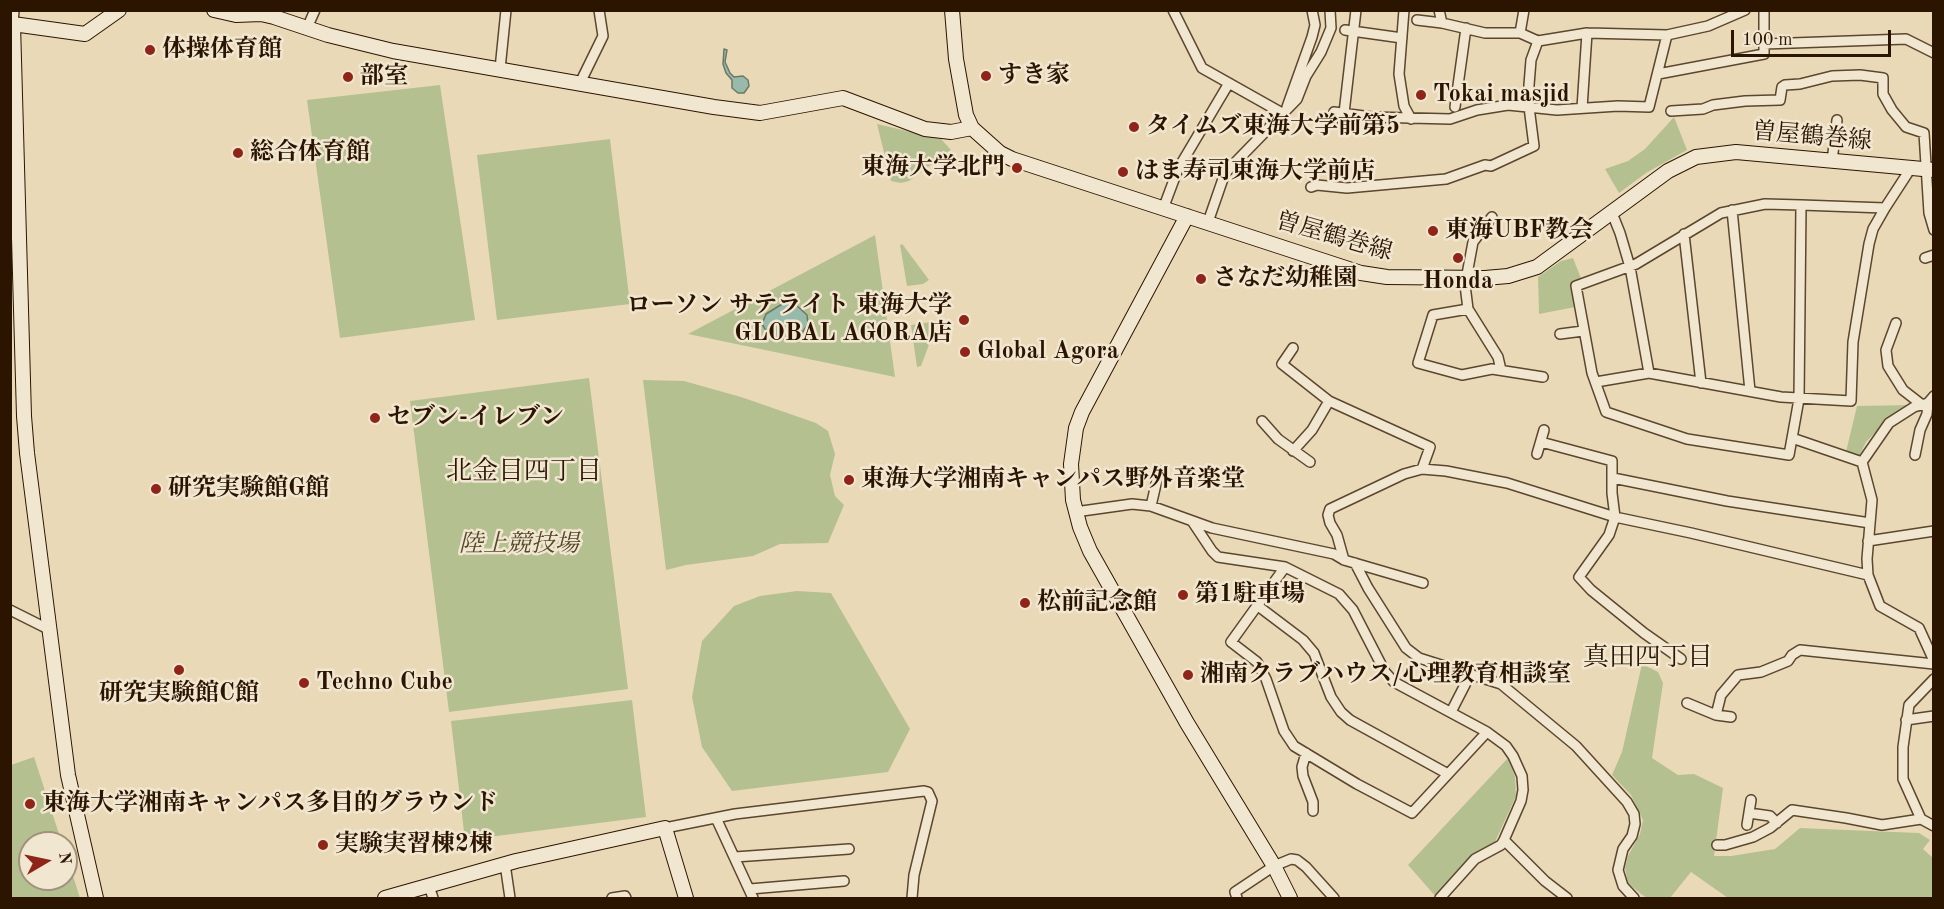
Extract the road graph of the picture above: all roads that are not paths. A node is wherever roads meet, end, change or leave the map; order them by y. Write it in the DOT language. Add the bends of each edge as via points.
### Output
graph roads {
  1 [pos="119,10"];
  2 [pos="214,10"];
  3 [pos="315,10"];
  4 [pos="506,10"];
  5 [pos="599,10"];
  6 [pos="952,10"];
  7 [pos="1173,10"];
  8 [pos="1312,10"];
  9 [pos="1330,10"];
  10 [pos="1356,10"];
  11 [pos="1404,10"];
  12 [pos="1439,10"];
  13 [pos="1524,10"];
  14 [pos="1745,10"];
  15 [pos="1764,10"];
  16 [pos="259,12"];
  17 [pos="12,19"];
  18 [pos="1417,20"];
  19 [pos="1442,23"];
  20 [pos="307,28"];
  21 [pos="1466,28"];
  22 [pos="1349,31"];
  23 [pos="1520,33"];
  24 [pos="1587,33"];
  25 [pos="1667,35"];
  26 [pos="1402,38"];
  27 [pos="1538,41"];
  28 [pos="1764,44"];
  29 [pos="1934,53"];
  30 [pos="500,69"];
  31 [pos="1658,74"];
  32 [pos="580,83"];
  33 [pos="1229,83"];
  34 [pos="1290,107"];
  35 [pos="1455,107"];
  36 [pos="1529,107"];
  37 [pos="1582,108"];
  38 [pos="1671,111"];
  39 [pos="1344,113"];
  40 [pos="1411,119"];
  41 [pos="1333,120"];
  42 [pos="1837,120"];
  43 [pos="972,128"];
  44 [pos="1832,161"];
  45 [pos="1911,168"];
  46 [pos="1930,170"];
  47 [pos="1311,187"];
  48 [pos="1801,205"];
  49 [pos="1885,208"];
  50 [pos="1163,209"];
  51 [pos="1732,210"];
  52 [pos="1612,213"];
  53 [pos="1188,216"];
  54 [pos="1492,217"];
  55 [pos="1208,222"];
  56 [pos="1934,230"];
  57 [pos="1684,234"];
  58 [pos="1630,267"];
  59 [pos="1467,278"];
  60 [pos="1468,309"];
  61 [pos="1896,322"];
  62 [pos="1583,331"];
  63 [pos="1560,334"];
  64 [pos="1293,348"];
  65 [pos="1501,370"];
  66 [pos="1649,373"];
  67 [pos="1543,377"];
  68 [pos="1596,382"];
  69 [pos="1701,383"];
  70 [pos="1750,391"];
  71 [pos="1798,399"];
  72 [pos="1329,401"];
  73 [pos="1927,401"];
  74 [pos="17,417"];
  75 [pos="1262,421"];
  76 [pos="1544,430"];
  77 [pos="1792,438"];
  78 [pos="1540,442"];
  79 [pos="1293,451"];
  80 [pos="1537,454"];
  81 [pos="1915,455"];
  82 [pos="1310,462"];
  83 [pos="1862,462"];
  84 [pos="1422,469"];
  85 [pos="1159,471"];
  86 [pos="1613,478"];
  87 [pos="1151,506"];
  88 [pos="1075,512"];
  89 [pos="1615,517"];
  90 [pos="1192,521"];
  91 [pos="1870,523"];
  92 [pos="1934,531"];
  93 [pos="1868,542"];
  94 [pos="1344,560"];
  95 [pos="1355,563"];
  96 [pos="1285,567"];
  97 [pos="1868,575"];
  98 [pos="1424,583"];
  99 [pos="1258,606"];
  100 [pos="10,610"];
  101 [pos="48,629"];
  102 [pos="1681,659"];
  103 [pos="1934,662"];
  104 [pos="1470,675"];
  105 [pos="1934,679"];
  106 [pos="1687,704"];
  107 [pos="1451,712"];
  108 [pos="1716,715"];
  109 [pos="1934,716"];
  110 [pos="1731,717"];
  111 [pos="1906,720"];
  112 [pos="1487,732"];
  113 [pos="1306,753"];
  114 [pos="1448,774"];
  115 [pos="1751,800"];
  116 [pos="1313,811"];
  117 [pos="1749,813"];
  118 [pos="716,818"];
  119 [pos="1921,819"];
  120 [pos="1777,823"];
  121 [pos="1748,825"];
  122 [pos="1934,826"];
  123 [pos="665,828"];
  124 [pos="827,839"];
  125 [pos="1504,840"];
  126 [pos="782,843"];
  127 [pos="1717,845"];
  128 [pos="849,849"];
  129 [pos="828,850"];
  130 [pos="782,854"];
  131 [pos="735,857"];
  132 [pos="506,864"];
  133 [pos="1274,866"];
  134 [pos="844,881"];
  135 [pos="431,892"];
  136 [pos="752,894"];
  137 [pos="96,898"];
  138 [pos="385,898"];
  139 [pos="510,898"];
  140 [pos="612,898"];
  141 [pos="626,898"];
  142 [pos="686,898"];
  143 [pos="912,898"];
  144 [pos="1237,898"];
  145 [pos="1290,898"];
  146 [pos="1334,898"];
  147 [pos="1440,898"];
  148 [pos="1567,898"];
  149 [pos="1634,898"];
  1 -- 17 [label="street" via="85,34"];
  2 -- 16 [label="street" via="236,15"];
  3 -- 20 [label="street"];
  4 -- 30 [label="street"];
  5 -- 32 [label="street" via="603,36"];
  6 -- 43 [label="street, 曽屋鶴巻線" via="964,108"];
  7 -- 33 [label="street" via="1202,68"];
  8 -- 34 [label="street" via="1315,24"];
  9 -- 34 [label="street" via="1332,24 1321,52"];
  10 -- 22 [label="street"];
  11 -- 26 [label="street"];
  12 -- 19 [label="street"];
  13 -- 23 [label="street"];
  14 -- 25 [label="street" via="1708,26"];
  15 -- 28 [label="street"];
  16 -- 20 [label="street"];
  17 -- 74 [label="street"];
  18 -- 19 [label="street"];
  19 -- 21 [label="street"];
  20 -- 30 [label="street" via="393,51"];
  21 -- 23 [label="street" via="1485,33"];
  21 -- 35 [label="street"];
  22 -- 26 [label="street"];
  22 -- 39 [label="street"];
  23 -- 27 [label="street"];
  24 -- 25 [label="street"];
  24 -- 27 [label="street"];
  24 -- 37 [label="street"];
  25 -- 31 [label="street"];
  26 -- 40 [label="street" via="1399,74 1404,106"];
  27 -- 36 [label="street" via="1531,60"];
  28 -- 29 [label="street" via="1906,39"];
  28 -- 31 [label="street" via="1764,54"];
  30 -- 32 [label="street"];
  31 -- 37 [label="street" via="1649,107"];
  32 -- 43 [label="street" via="760,113 843,98 925,129 951,132"];
  33 -- 34 [label="street"];
  33 -- 50 [label="street" via="1178,169"];
  34 -- 55 [label="street" via="1225,173"];
  36 -- 37 [label="street" via="1557,111"];
  36 -- 40 [label="street" via="1508,105 1450,119"];
  36 -- 47 [label="street" via="1534,146 1491,166 1446,179 1347,188"];
  38 -- 46 [label="street" via="1780,100 1785,85 1832,76 1883,78 1883,94 1892,110 1906,127 1923,133"];
  39 -- 40 [label="street"];
  39 -- 41 [label="street" via="1334,112"];
  42 -- 44 [label="street"];
  43 -- 50 [label="street, 曽屋鶴巻線" via="1012,159"];
  44 -- 45 [label="street, 曽屋鶴巻線"];
  44 -- 52 [label="street, 曽屋鶴巻線" via="1736,152 1696,157 1668,171"];
  45 -- 46 [label="street, 曽屋鶴巻線"];
  45 -- 49 [label="street"];
  46 -- 56 [label="street" via="1929,213"];
  48 -- 49 [label="street"];
  48 -- 51 [label="street" via="1765,204"];
  48 -- 71 [label="street"];
  49 -- 71 [label="street" via="1869,244 1853,342 1851,401"];
  50 -- 53 [label="street, 曽屋鶴巻線"];
  51 -- 57 [label="street"];
  51 -- 70 [label="street"];
  52 -- 58 [label="street"];
  52 -- 59 [label="street, 曽屋鶴巻線" via="1537,267 1508,276"];
  53 -- 55 [label="street, 曽屋鶴巻線"];
  53 -- 88 [label="street" via="1082,412 1071,464"];
  54 -- 59 [label="street" via="1473,242"];
  55 -- 59 [label="street, 曽屋鶴巻線" via="1361,273 1397,278"];
  57 -- 58 [label="street"];
  57 -- 69 [label="street"];
  58 -- 62 [label="street" via="1576,286"];
  58 -- 66 [label="street"];
  59 -- 60 [label="street"];
  60 -- 65 [label="street" via="1498,357"];
  60 -- 65 [label="street" via="1433,315 1418,363 1462,375"];
  61 -- 73 [label="street" via="1886,350 1888,366 1903,390"];
  62 -- 63 [label="street"];
  62 -- 68 [label="street"];
  64 -- 72 [label="street" via="1282,364"];
  65 -- 67 [label="street"];
  66 -- 68 [label="street"];
  66 -- 69 [label="street"];
  68 -- 77 [label="street" via="1606,412 1687,439 1789,455"];
  69 -- 70 [label="street"];
  70 -- 71 [label="street"];
  71 -- 77 [label="street"];
  72 -- 79 [label="street" via="1312,430"];
  72 -- 84 [label="street" via="1430,447"];
  73 -- 81 [label="street"];
  73 -- 83 [label="street" via="1889,423"];
  74 -- 101 [label="street"];
  75 -- 79 [label="street"];
  76 -- 78 [label="street"];
  77 -- 83 [label="street"];
  78 -- 80 [label="street"];
  78 -- 86 [label="street" via="1612,462"];
  79 -- 82 [label="street"];
  83 -- 91 [label="street" via="1872,500"];
  84 -- 89 [label="street" via="1507,483"];
  84 -- 94 [label="street" via="1330,508 1330,523"];
  85 -- 87 [label="street"];
  86 -- 89 [label="street"];
  86 -- 91 [label="street"];
  87 -- 88 [label="street" via="1132,504"];
  87 -- 90 [label="street"];
  88 -- 133 [label="street" via="1100,569"];
  89 -- 97 [label="street"];
  89 -- 102 [label="street" via="1609,535 1579,577"];
  90 -- 94 [label="street" via="1334,554"];
  90 -- 96 [label="street" via="1218,557"];
  91 -- 93 [label="street"];
  92 -- 93 [label="street"];
  93 -- 97 [label="street"];
  94 -- 95 [label="street"];
  95 -- 98 [label="street"];
  95 -- 104 [label="street" via="1406,648 1419,658"];
  96 -- 99 [label="street"];
  96 -- 107 [label="street" via="1339,594 1353,610 1394,682"];
  97 -- 103 [label="street" via="1880,606 1919,628"];
  99 -- 113 [label="street" via="1231,642 1257,662 1284,730 1294,746"];
  99 -- 114 [label="street" via="1314,653 1331,697 1350,720"];
  100 -- 101 [label="street"];
  101 -- 137 [label="street" via="68,775"];
  103 -- 108 [label="street" via="1800,650 1788,661 1761,672 1738,675 1721,695"];
  104 -- 107 [label="street"];
  104 -- 149 [label="street" via="1501,684 1576,746 1627,802 1635,824 1618,870 1623,886"];
  105 -- 111 [label="street" via="1909,705"];
  106 -- 108 [label="street"];
  107 -- 112 [label="street"];
  108 -- 110 [label="street"];
  109 -- 111 [label="street"];
  111 -- 119 [label="street" via="1903,779"];
  112 -- 114 [label="street"];
  112 -- 125 [label="street" via="1506,746 1522,776 1521,801"];
  113 -- 114 [label="street" via="1412,813"];
  113 -- 116 [label="street" via="1303,776"];
  115 -- 117 [label="street"];
  117 -- 120 [label="street" via="1770,816"];
  117 -- 121 [label="street"];
  118 -- 123 [label="street"];
  118 -- 131 [label="street"];
  118 -- 143 [label="street" via="928,792 932,801"];
  119 -- 120 [label="street" via="1882,825 1792,810"];
  119 -- 122 [label="street"];
  120 -- 127 [label="street" via="1754,837"];
  123 -- 132 [label="street"];
  123 -- 142 [label="street"];
  124 -- 129 [label="street"];
  125 -- 147 [label="street" via="1475,858"];
  125 -- 148 [label="street"];
  126 -- 130 [label="street"];
  128 -- 129 [label="street"];
  129 -- 130 [label="street"];
  130 -- 131 [label="street"];
  131 -- 136 [label="street"];
  132 -- 135 [label="street"];
  132 -- 139 [label="street"];
  133 -- 144 [label="street" via="1235,892"];
  133 -- 145 [label="street"];
  133 -- 146 [label="street" via="1298,860"];
  134 -- 136 [label="street" via="821,879 783,891"];
  135 -- 138 [label="street"];
  140 -- 141 [label="street"];
}
